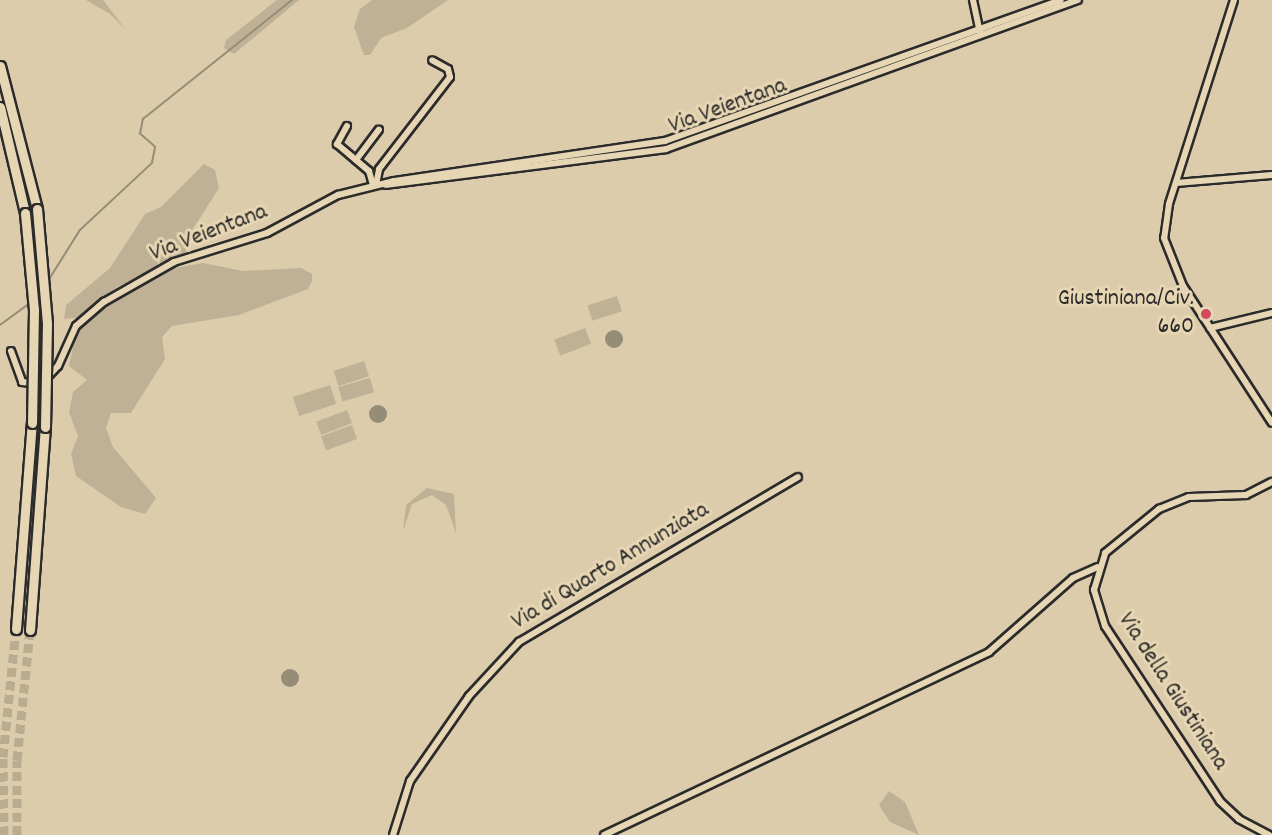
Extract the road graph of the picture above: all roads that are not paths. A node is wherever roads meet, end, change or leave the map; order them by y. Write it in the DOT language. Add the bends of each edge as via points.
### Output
graph roads {
  1 [pos="973,0"];
  2 [pos="1061,0"];
  3 [pos="1078,0"];
  4 [pos="1234,0"];
  5 [pos="980,32"];
  6 [pos="432,60"];
  7 [pos="0,66"];
  8 [pos="0,106"];
  9 [pos="347,126"];
  10 [pos="379,130"];
  11 [pos="356,160"];
  12 [pos="1272,175"];
  13 [pos="1176,183"];
  14 [pos="374,185"];
  15 [pos="1272,312"];
  16 [pos="1210,328"];
  17 [pos="11,351"];
  18 [pos="1272,423"];
  19 [pos="798,477"];
  20 [pos="1272,482"];
  21 [pos="1098,567"];
  22 [pos="16,629"];
  23 [pos="30,630"];
  24 [pos="393,835"];
  25 [pos="603,835"];
  26 [pos="1269,835"];
  1 -- 5 [label="street"];
  2 -- 5 [label="street, Via Veientana"];
  3 -- 5 [label="street, Via Veientana"];
  4 -- 13 [label="street"];
  5 -- 14 [label="street, Via Veientana" via="716,127 649,145"];
  6 -- 14 [label="street" via="450,73 379,169"];
  7 -- 23 [label="highway, bridge" via="37,209 47,316 45,426"];
  8 -- 22 [label="highway, bridge" via="25,213 34,310 32,423"];
  9 -- 11 [label="street" via="337,141"];
  10 -- 11 [label="street"];
  11 -- 14 [label="street" via="369,171"];
  12 -- 13 [label="street"];
  13 -- 16 [label="street" via="1165,223 1166,248"];
  14 -- 17 [label="street, Via Veientana" via="333,197 267,233 182,259 129,287 78,323 58,366 41,384 22,382"];
  15 -- 16 [label="street"];
  16 -- 18 [label="street"];
  19 -- 24 [label="street, Via di Quarto Annunziata" via="566,609 519,642 469,696 410,781"];
  20 -- 21 [label="street, Via della Giustiniana" via="1246,495 1171,502 1117,540"];
  21 -- 25 [label="street" via="1073,578 989,652"];
  21 -- 26 [label="street, Via della Giustiniana" via="1095,596 1105,626 1220,801 1239,819"];
}
